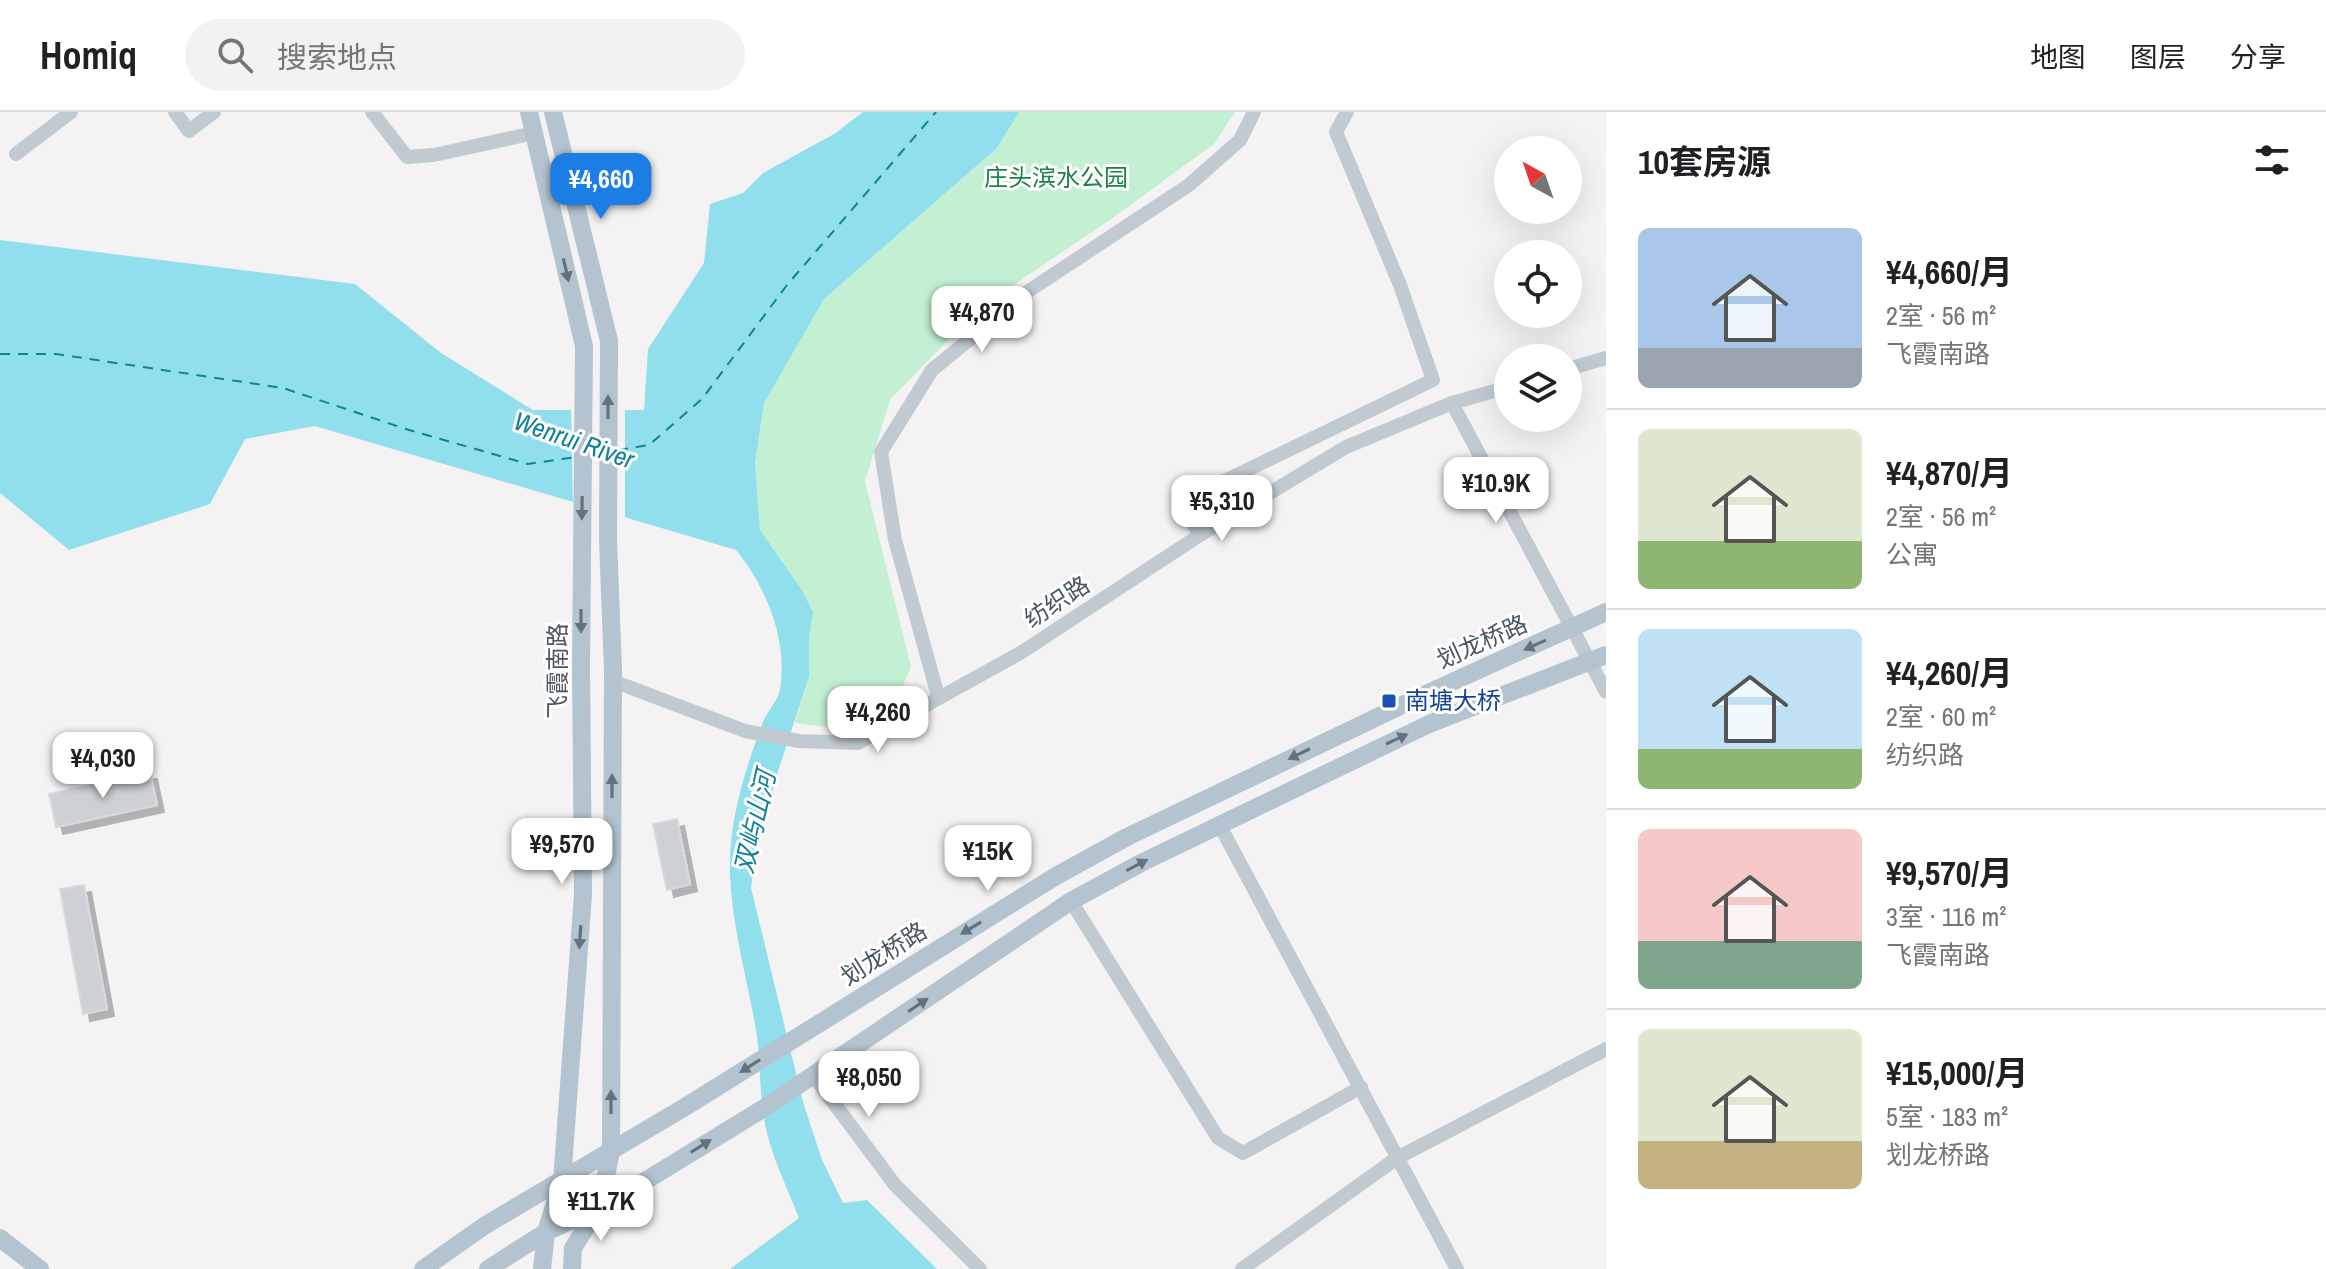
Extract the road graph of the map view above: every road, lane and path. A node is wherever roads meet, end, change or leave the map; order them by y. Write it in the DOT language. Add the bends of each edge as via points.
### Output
graph roads {
  1 [pos="71,112"];
  2 [pos="175,112"];
  3 [pos="214,112"];
  4 [pos="372,112"];
  5 [pos="529,112"];
  6 [pos="553,112"];
  7 [pos="1254,112"];
  8 [pos="1347,112"];
  9 [pos="534,133"];
  10 [pos="16,154"];
  11 [pos="1606,358"];
  12 [pos="1582,365"];
  13 [pos="1494,391"];
  14 [pos="1452,403"];
  15 [pos="1200,535"];
  16 [pos="1606,612"];
  17 [pos="1572,628"];
  18 [pos="1598,658"];
  19 [pos="613,681"];
  20 [pos="1606,692"];
  21 [pos="938,696"];
  22 [pos="1219,824"];
  23 [pos="1071,901"];
  24 [pos="1606,1049"];
  25 [pos="813,1075"];
  26 [pos="1361,1087"];
  27 [pos="611,1152"];
  28 [pos="1397,1158"];
  29 [pos="562,1181"];
  30 [pos="599,1207"];
  31 [pos="546,1232"];
  32 [pos="0,1238"];
  33 [pos="40,1269"];
  34 [pos="423,1269"];
  35 [pos="488,1269"];
  36 [pos="542,1269"];
  37 [pos="572,1269"];
  38 [pos="980,1269"];
  39 [pos="1242,1269"];
  40 [pos="1457,1269"];
  1 -- 10 [label="street"];
  2 -- 3 [label="street" via="189,131"];
  4 -- 9 [label="street" via="407,157"];
  5 -- 9 [label="main road, 飞霞南路"];
  19 -- 6 [label="main road, one-way" via="609,341"];
  7 -- 21 [label="street" via="1240,140 1189,185 1030,290 932,370 881,452 895,540"];
  8 -- 15 [label="street" via="1336,132 1433,380 1179,503"];
  9 -- 29 [label="main road, 飞霞南路, one-way" via="584,346 583,894"];
  11 -- 12 [label="street"];
  13 -- 14 [label="street, 纺织路"];
  14 -- 15 [label="street, 纺织路" via="1346,447"];
  14 -- 17 [label="street"];
  15 -- 21 [label="street, 纺织路" via="1022,652"];
  16 -- 17 [label="main road, 划龙桥路"];
  17 -- 18 [label="street"];
  17 -- 27 [label="main road, 划龙桥路, one-way" via="1116,843"];
  18 -- 20 [label="street"];
  22 -- 18 [label="main road, one-way" via="1429,724"];
  19 -- 21 [label="street, 纺织路" via="745,731 799,741 858,743"];
  27 -- 19 [label="main road, one-way"];
  23 -- 22 [label="main road, one-way"];
  22 -- 26 [label="street"];
  25 -- 23 [label="main road, one-way"];
  23 -- 26 [label="street" via="1218,1138 1243,1153"];
  24 -- 28 [label="street"];
  30 -- 25 [label="main road, one-way"];
  25 -- 38 [label="street" via="895,1185"];
  26 -- 28 [label="street"];
  27 -- 29 [label="main road, 划龙桥路"];
  27 -- 30 [label="main road"];
  28 -- 39 [label="street"];
  28 -- 40 [label="street"];
  29 -- 31 [label="main road, 飞霞南路"];
  29 -- 34 [label="main road, 划龙桥路"];
  30 -- 31 [label="main road"];
  30 -- 37 [label="main road" via="573,1248"];
  31 -- 35 [label="main road"];
  31 -- 36 [label="main road, 飞霞南路"];
  32 -- 33 [label="main road"];
}
